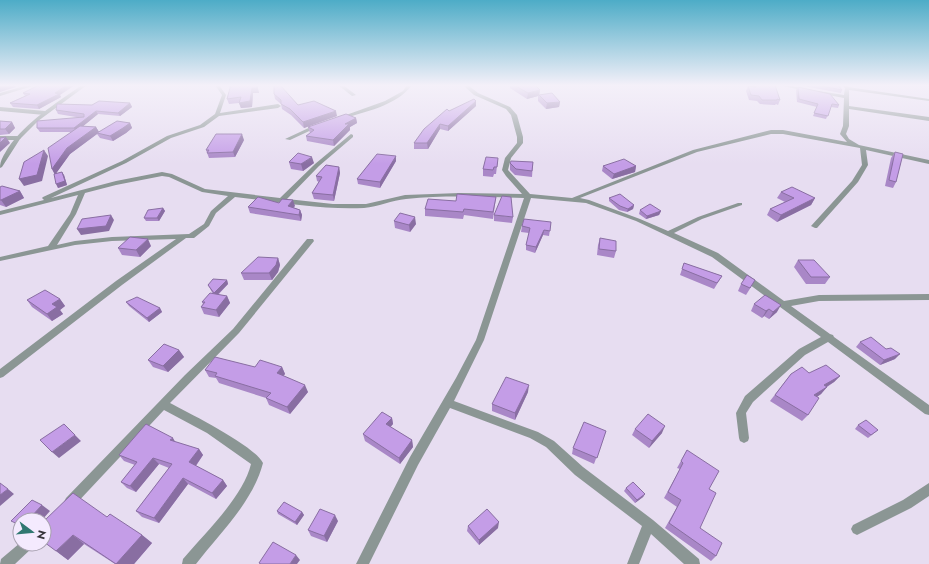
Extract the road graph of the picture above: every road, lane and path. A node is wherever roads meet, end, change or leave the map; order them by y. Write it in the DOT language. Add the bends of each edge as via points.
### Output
graph roads {
  1 [pos="26,111"];
  2 [pos="218,111"];
  3 [pos="242,111"];
  4 [pos="360,111"];
  5 [pos="511,111"];
  6 [pos="846,111"];
  7 [pos="876,111"];
  8 [pos="45,113"];
  9 [pos="217,115"];
  10 [pos="929,119"];
  11 [pos="334,120"];
  12 [pos="326,123"];
  13 [pos="351,136"];
  14 [pos="0,138"];
  15 [pos="18,138"];
  16 [pos="288,139"];
  17 [pos="860,147"];
  18 [pos="929,162"];
  19 [pos="0,166"];
  20 [pos="82,192"];
  21 [pos="233,195"];
  22 [pos="528,196"];
  23 [pos="574,198"];
  24 [pos="281,201"];
  25 [pos="740,204"];
  26 [pos="28,206"];
  27 [pos="0,213"];
  28 [pos="815,226"];
  29 [pos="669,233"];
  30 [pos="183,237"];
  31 [pos="310,241"];
  32 [pos="51,248"];
  33 [pos="0,258"];
  34 [pos="929,298"];
  35 [pos="783,304"];
  36 [pos="830,337"];
  37 [pos="0,374"];
  38 [pos="448,403"];
  39 [pos="164,405"];
  40 [pos="929,411"];
  41 [pos="744,438"];
  42 [pos="929,489"];
  43 [pos="66,507"];
  44 [pos="649,524"];
  45 [pos="857,529"];
  46 [pos="19,552"];
  47 [pos="6,564"];
  48 [pos="188,564"];
  49 [pos="362,564"];
  50 [pos="633,564"];
  51 [pos="694,564"];
  1 -- 8 [label="street"];
  2 -- 9 [label="street"];
  3 -- 9 [label="street"];
  4 -- 11 [label="street"];
  5 -- 22 [label="street" via="520,142 508,158 505,170"];
  6 -- 17 [label="street" via="843,134 847,140"];
  7 -- 10 [label="street"];
  8 -- 15 [label="street"];
  9 -- 26 [label="street" via="202,126 169,137 124,162"];
  12 -- 16 [label="street"];
  13 -- 24 [label="street"];
  14 -- 15 [label="street"];
  15 -- 19 [label="street"];
  17 -- 18 [label="street"];
  17 -- 23 [label="street" via="771,132 695,151"];
  17 -- 28 [label="street" via="865,165 855,182"];
  20 -- 21 [label="street" via="167,174 200,190"];
  20 -- 26 [label="street"];
  20 -- 32 [label="street" via="76,210"];
  21 -- 24 [label="street"];
  21 -- 30 [label="street" via="214,212 206,227"];
  22 -- 23 [label="street"];
  22 -- 24 [label="street" via="405,197 352,207"];
  22 -- 38 [label="street" via="480,340"];
  23 -- 29 [label="street" via="596,203"];
  25 -- 29 [label="street" via="700,218"];
  26 -- 27 [label="street"];
  29 -- 35 [label="street" via="715,255"];
  30 -- 32 [label="street" via="112,239"];
  30 -- 37 [label="street"];
  31 -- 39 [label="street" via="236,331"];
  32 -- 33 [label="street"];
  34 -- 35 [label="street" via="819,298"];
  35 -- 36 [label="street"];
  36 -- 40 [label="street"];
  36 -- 41 [label="street" via="802,352 749,399 741,413"];
  38 -- 44 [label="street" via="546,441 579,471"];
  38 -- 49 [label="street" via="414,461"];
  39 -- 43 [label="street"];
  39 -- 48 [label="street" via="211,430 257,463 255,476"];
  42 -- 45 [label="street"];
  44 -- 50 [label="street"];
  44 -- 51 [label="street"];
  46 -- 47 [label="street"];
}
